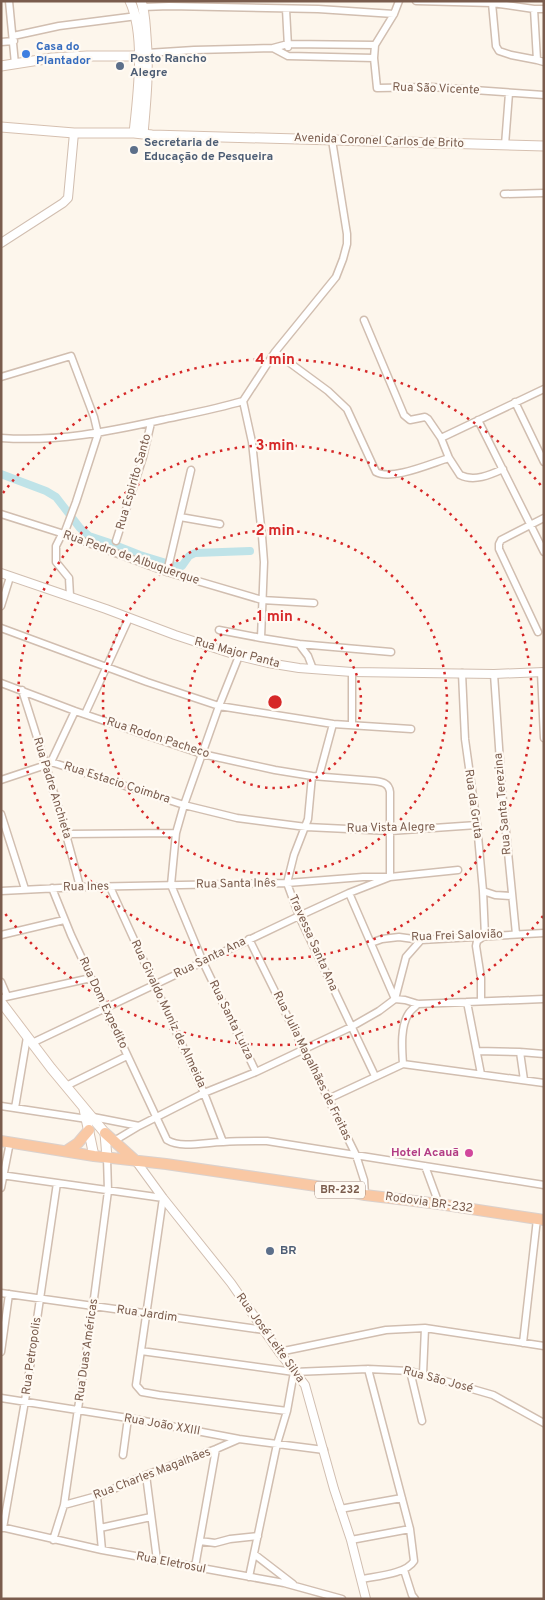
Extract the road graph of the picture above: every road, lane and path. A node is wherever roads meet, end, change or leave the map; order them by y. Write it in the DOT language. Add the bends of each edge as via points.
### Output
graph roads {
  1 [pos="9,1"];
  2 [pos="130,1"];
  3 [pos="316,1"];
  4 [pos="399,1"];
  5 [pos="416,1"];
  6 [pos="492,3"];
  7 [pos="318,8"];
  8 [pos="286,9"];
  9 [pos="534,9"];
  10 [pos="544,9"];
  11 [pos="141,10"];
  12 [pos="394,14"];
  13 [pos="13,38"];
  14 [pos="1,42"];
  15 [pos="288,44"];
  16 [pos="375,45"];
  17 [pos="273,48"];
  18 [pos="144,55"];
  19 [pos="288,56"];
  20 [pos="374,58"];
  21 [pos="540,61"];
  22 [pos="15,64"];
  23 [pos="1,66"];
  24 [pos="508,93"];
  25 [pos="544,95"];
  26 [pos="1,127"];
  27 [pos="74,133"];
  28 [pos="138,133"];
  29 [pos="332,140"];
  30 [pos="505,145"];
  31 [pos="544,146"];
  32 [pos="544,193"];
  33 [pos="504,194"];
  34 [pos="1,243"];
  35 [pos="364,320"];
  36 [pos="276,352"];
  37 [pos="1,377"];
  38 [pos="544,389"];
  39 [pos="244,401"];
  40 [pos="515,402"];
  41 [pos="478,420"];
  42 [pos="150,422"];
  43 [pos="98,434"];
  44 [pos="1,438"];
  45 [pos="441,438"];
  46 [pos="449,458"];
  47 [pos="544,462"];
  48 [pos="503,468"];
  49 [pos="191,470"];
  50 [pos="1,514"];
  51 [pos="180,517"];
  52 [pos="544,518"];
  53 [pos="220,524"];
  54 [pos="530,526"];
  55 [pos="63,534"];
  56 [pos="116,541"];
  57 [pos="544,552"];
  58 [pos="168,566"];
  59 [pos="1,573"];
  60 [pos="10,577"];
  61 [pos="70,596"];
  62 [pos="262,600"];
  63 [pos="314,603"];
  64 [pos="1,606"];
  65 [pos="129,618"];
  66 [pos="1,628"];
  67 [pos="219,630"];
  68 [pos="538,632"];
  69 [pos="261,638"];
  70 [pos="299,644"];
  71 [pos="391,652"];
  72 [pos="239,656"];
  73 [pos="107,666"];
  74 [pos="313,669"];
  75 [pos="352,672"];
  76 [pos="542,672"];
  77 [pos="462,673"];
  78 [pos="494,674"];
  79 [pos="1,683"];
  80 [pos="22,690"];
  81 [pos="219,706"];
  82 [pos="75,711"];
  83 [pos="85,714"];
  84 [pos="334,724"];
  85 [pos="352,725"];
  86 [pos="411,728"];
  87 [pos="544,738"];
  88 [pos="202,754"];
  89 [pos="49,764"];
  90 [pos="316,776"];
  91 [pos="1,780"];
  92 [pos="184,805"];
  93 [pos="1,814"];
  94 [pos="477,825"];
  95 [pos="306,827"];
  96 [pos="390,831"];
  97 [pos="176,832"];
  98 [pos="66,834"];
  99 [pos="458,870"];
  100 [pos="390,877"];
  101 [pos="287,883"];
  102 [pos="171,885"];
  103 [pos="80,887"];
  104 [pos="110,887"];
  105 [pos="52,888"];
  106 [pos="25,889"];
  107 [pos="1,891"];
  108 [pos="483,891"];
  109 [pos="349,893"];
  110 [pos="512,896"];
  111 [pos="299,916"];
  112 [pos="64,920"];
  113 [pos="544,933"];
  114 [pos="516,934"];
  115 [pos="1,935"];
  116 [pos="485,936"];
  117 [pos="250,939"];
  118 [pos="422,940"];
  119 [pos="371,943"];
  120 [pos="203,962"];
  121 [pos="91,978"];
  122 [pos="1,982"];
  123 [pos="155,984"];
  124 [pos="3,998"];
  125 [pos="395,999"];
  126 [pos="544,1000"];
  127 [pos="480,1001"];
  128 [pos="467,1002"];
  129 [pos="418,1004"];
  130 [pos="104,1008"];
  131 [pos="351,1027"];
  132 [pos="30,1040"];
  133 [pos="304,1048"];
  134 [pos="477,1052"];
  135 [pos="520,1052"];
  136 [pos="544,1054"];
  137 [pos="127,1056"];
  138 [pos="403,1064"];
  139 [pos="256,1072"];
  140 [pos="481,1074"];
  141 [pos="375,1076"];
  142 [pos="524,1080"];
  143 [pos="544,1082"];
  144 [pos="66,1086"];
  145 [pos="204,1093"];
  146 [pos="328,1099"];
  147 [pos="1,1106"];
  148 [pos="15,1108"];
  149 [pos="158,1117"];
  150 [pos="90,1118"];
  151 [pos="139,1126"];
  152 [pos="89,1130"];
  153 [pos="105,1133"];
  154 [pos="114,1140"];
  155 [pos="5,1142"];
  156 [pos="222,1142"];
  157 [pos="66,1151"];
  158 [pos="356,1155"];
  159 [pos="94,1156"];
  160 [pos="107,1158"];
  161 [pos="136,1161"];
  162 [pos="425,1166"];
  163 [pos="2,1175"];
  164 [pos="57,1183"];
  165 [pos="544,1185"];
  166 [pos="1,1188"];
  167 [pos="108,1191"];
  168 [pos="365,1195"];
  169 [pos="163,1198"];
  170 [pos="439,1204"];
  171 [pos="541,1219"];
  172 [pos="1,1293"];
  173 [pos="10,1294"];
  174 [pos="40,1298"];
  175 [pos="93,1306"];
  176 [pos="146,1314"];
  177 [pos="425,1328"];
  178 [pos="264,1330"];
  179 [pos="523,1343"];
  180 [pos="544,1346"];
  181 [pos="141,1351"];
  182 [pos="1,1352"];
  183 [pos="279,1352"];
  184 [pos="368,1369"];
  185 [pos="410,1371"];
  186 [pos="294,1372"];
  187 [pos="423,1374"];
  188 [pos="1,1398"];
  189 [pos="25,1401"];
  190 [pos="78,1410"];
  191 [pos="287,1411"];
  192 [pos="128,1418"];
  193 [pos="422,1422"];
  194 [pos="544,1423"];
  195 [pos="240,1439"];
  196 [pos="277,1444"];
  197 [pos="216,1449"];
  198 [pos="324,1450"];
  199 [pos="123,1455"];
  200 [pos="146,1475"];
  201 [pos="97,1496"];
  202 [pos="402,1498"];
  203 [pos="64,1505"];
  204 [pos="340,1509"];
  205 [pos="151,1517"];
  206 [pos="2,1528"];
  207 [pos="100,1528"];
  208 [pos="410,1529"];
  209 [pos="258,1536"];
  210 [pos="53,1540"];
  211 [pos="351,1540"];
  212 [pos="200,1541"];
  213 [pos="102,1550"];
  214 [pos="254,1554"];
  215 [pos="157,1560"];
  216 [pos="195,1568"];
  217 [pos="404,1570"];
  218 [pos="250,1577"];
  219 [pos="362,1580"];
  220 [pos="295,1586"];
  221 [pos="342,1599"];
  222 [pos="366,1599"];
  223 [pos="415,1599"];
  1 -- 13 [label="street"];
  2 -- 11 [label="main road"];
  3 -- 7 [label="street"];
  4 -- 12 [label="street"];
  5 -- 6 [label="street"];
  6 -- 9 [label="street"];
  6 -- 21 [label="street" via="499,51"];
  7 -- 8 [label="street"];
  7 -- 12 [label="street"];
  8 -- 11 [label="street" via="169,6"];
  8 -- 15 [label="street"];
  9 -- 10 [label="street"];
  9 -- 21 [label="street"];
  11 -- 13 [label="street"];
  11 -- 18 [label="main road"];
  12 -- 16 [label="street"];
  13 -- 14 [label="street"];
  13 -- 22 [label="street"];
  15 -- 16 [label="street"];
  15 -- 17 [label="street"];
  15 -- 19 [label="street"];
  16 -- 20 [label="street, Rua São Vicente"];
  17 -- 18 [label="street"];
  17 -- 19 [label="street"];
  18 -- 22 [label="main road" via="78,56"];
  18 -- 28 [label="main road" via="148,87"];
  19 -- 20 [label="street"];
  20 -- 24 [label="street, Rua São Vicente" via="377,88 432,87"];
  22 -- 23 [label="main road"];
  24 -- 25 [label="street, Rua São Vicente"];
  24 -- 30 [label="street"];
  26 -- 27 [label="main road, Avenida Coronel Carlos de Brito"];
  27 -- 28 [label="main road, Avenida Coronel Carlos de Brito"];
  27 -- 34 [label="street" via="68,198"];
  28 -- 29 [label="main road, Avenida Coronel Carlos de Brito"];
  29 -- 30 [label="main road, Avenida Coronel Carlos de Brito"];
  29 -- 36 [label="street" via="347,234 343,260 336,277"];
  30 -- 31 [label="main road, Avenida Coronel Carlos de Brito"];
  32 -- 33 [label="street"];
  35 -- 45 [label="street" via="404,415 410,420 425,417"];
  36 -- 39 [label="street"];
  36 -- 46 [label="street" via="342,404 376,472 396,474"];
  37 -- 43 [label="street" via="71,356"];
  38 -- 40 [label="street"];
  39 -- 42 [label="street"];
  39 -- 62 [label="street" via="252,442 262,536"];
  40 -- 41 [label="street"];
  40 -- 47 [label="street"];
  41 -- 45 [label="street"];
  41 -- 48 [label="street"];
  42 -- 43 [label="street"];
  42 -- 56 [label="street, Rua Espirito Santo" via="143,457"];
  43 -- 44 [label="street" via="65,438"];
  43 -- 55 [label="street"];
  45 -- 46 [label="street"];
  46 -- 48 [label="street" via="460,475 470,479 493,474"];
  48 -- 54 [label="street"];
  49 -- 51 [label="street"];
  50 -- 55 [label="street, Rua Pedro de Albuquerque"];
  51 -- 53 [label="street"];
  51 -- 58 [label="street"];
  52 -- 54 [label="street"];
  54 -- 57 [label="street"];
  54 -- 68 [label="street" via="501,540 499,549"];
  55 -- 58 [label="street, Rua Pedro de Albuquerque"];
  55 -- 61 [label="street" via="56,546 56,562 70,578"];
  58 -- 62 [label="street, Rua Pedro de Albuquerque"];
  59 -- 60 [label="street, Rua Major Panta"];
  60 -- 61 [label="street, Rua Major Panta"];
  60 -- 64 [label="street"];
  61 -- 65 [label="street, Rua Major Panta"];
  62 -- 63 [label="street, Rua Pedro de Albuquerque"];
  62 -- 69 [label="street"];
  65 -- 72 [label="street, Rua Major Panta"];
  65 -- 73 [label="street"];
  66 -- 73 [label="street"];
  67 -- 69 [label="street"];
  69 -- 70 [label="street"];
  70 -- 71 [label="street"];
  70 -- 74 [label="street"];
  72 -- 74 [label="street, Rua Major Panta"];
  72 -- 81 [label="street"];
  73 -- 81 [label="street"];
  73 -- 83 [label="street"];
  74 -- 75 [label="street, Rua Major Panta"];
  75 -- 77 [label="street, Rua Major Panta"];
  75 -- 85 [label="street"];
  76 -- 78 [label="street, Rua Major Panta"];
  76 -- 87 [label="street"];
  77 -- 78 [label="street, Rua Major Panta"];
  77 -- 94 [label="street, Rua da Gruta" via="465,739"];
  78 -- 110 [label="street, Rua Santa Terezina"];
  79 -- 80 [label="street, Rua Rodon Pacheco"];
  80 -- 82 [label="street, Rua Rodon Pacheco"];
  80 -- 89 [label="street, Rua Padre Anchieta"];
  81 -- 84 [label="street"];
  81 -- 88 [label="street"];
  82 -- 83 [label="street, Rua Rodon Pacheco"];
  82 -- 89 [label="street"];
  83 -- 88 [label="street, Rua Rodon Pacheco"];
  84 -- 85 [label="street"];
  84 -- 90 [label="street, Travessa Santa Ana"];
  85 -- 86 [label="street"];
  88 -- 90 [label="street, Rua Rodon Pacheco"];
  88 -- 92 [label="street"];
  89 -- 91 [label="street"];
  89 -- 92 [label="street, Rua Estacio Coimbra"];
  89 -- 98 [label="street, Rua Padre Anchieta"];
  90 -- 95 [label="street, Travessa Santa Ana"];
  90 -- 96 [label="street" via="385,783 390,789"];
  92 -- 95 [label="street, Rua Estacio Coimbra" via="237,818"];
  92 -- 97 [label="street"];
  93 -- 106 [label="street"];
  94 -- 96 [label="street, Rua Vista Alegre"];
  94 -- 108 [label="street, Rua da Gruta"];
  95 -- 96 [label="street, Rua Vista Alegre"];
  95 -- 101 [label="street, Travessa Santa Ana"];
  96 -- 100 [label="street"];
  97 -- 98 [label="street"];
  97 -- 102 [label="street"];
  98 -- 103 [label="street, Rua Padre Anchieta"];
  99 -- 100 [label="street, Rua Santa Inês"];
  100 -- 101 [label="street, Rua Santa Inês"];
  100 -- 109 [label="street, Rua Santa Ana"];
  101 -- 102 [label="street, Rua Santa Inês"];
  101 -- 111 [label="street, Travessa Santa Ana"];
  102 -- 104 [label="street, Rua Ines"];
  102 -- 120 [label="street, Rua Santa Luiza"];
  103 -- 104 [label="street, Rua Ines"];
  103 -- 105 [label="street, Rua Ines"];
  104 -- 123 [label="street, Rua Givaldo Muniz de Almeida"];
  105 -- 106 [label="street, Rua Ines"];
  105 -- 112 [label="street, Rua Dom Expedito"];
  106 -- 107 [label="street, Rua Ines"];
  108 -- 110 [label="street"];
  108 -- 116 [label="street, Rua da Gruta"];
  109 -- 111 [label="street, Rua Santa Ana"];
  109 -- 119 [label="street"];
  110 -- 114 [label="street, Rua Santa Terezina"];
  111 -- 117 [label="street, Rua Santa Ana"];
  111 -- 131 [label="street, Travessa Santa Ana"];
  112 -- 115 [label="street"];
  112 -- 121 [label="street, Rua Dom Expedito"];
  113 -- 114 [label="street, Rua Frei Salovião"];
  114 -- 116 [label="street, Rua Frei Salovião"];
  116 -- 118 [label="street, Rua Frei Salovião"];
  116 -- 127 [label="street" via="477,941 476,946"];
  117 -- 120 [label="street, Rua Santa Ana"];
  117 -- 133 [label="street, Rua Julia Magalhães de Freitas"];
  118 -- 119 [label="street, Rua Frei Salovião" via="382,939"];
  118 -- 125 [label="street" via="405,960"];
  119 -- 125 [label="street"];
  120 -- 123 [label="street, Rua Santa Ana"];
  120 -- 139 [label="street, Rua Santa Luiza"];
  121 -- 124 [label="street"];
  121 -- 130 [label="street, Rua Dom Expedito"];
  122 -- 124 [label="street"];
  123 -- 130 [label="street, Rua Santa Ana"];
  123 -- 145 [label="street, Rua Givaldo Muniz de Almeida"];
  124 -- 132 [label="main road"];
  125 -- 129 [label="street"];
  125 -- 131 [label="street"];
  126 -- 127 [label="street"];
  127 -- 128 [label="street"];
  128 -- 129 [label="street"];
  128 -- 134 [label="street"];
  129 -- 138 [label="street" via="409,1013 403,1035"];
  130 -- 132 [label="street, Rua Santa Ana"];
  130 -- 137 [label="street, Rua Dom Expedito"];
  131 -- 133 [label="street"];
  131 -- 141 [label="street, Travessa Santa Ana"];
  132 -- 144 [label="main road"];
  132 -- 148 [label="street"];
  133 -- 139 [label="street"];
  133 -- 146 [label="street, Rua Julia Magalhães de Freitas"];
  134 -- 135 [label="street"];
  134 -- 140 [label="street"];
  135 -- 136 [label="street"];
  135 -- 142 [label="street"];
  137 -- 144 [label="street"];
  137 -- 149 [label="street, Rua Dom Expedito"];
  138 -- 140 [label="street"];
  138 -- 141 [label="street"];
  139 -- 145 [label="street"];
  140 -- 142 [label="street"];
  141 -- 146 [label="street"];
  142 -- 143 [label="street"];
  144 -- 150 [label="main road"];
  145 -- 149 [label="street"];
  145 -- 156 [label="street, Rua Givaldo Muniz de Almeida"];
  146 -- 158 [label="street, Rua Julia Magalhães de Freitas"];
  147 -- 148 [label="street"];
  148 -- 150 [label="street"];
  149 -- 151 [label="street"];
  149 -- 156 [label="street, Rua Dom Expedito" via="167,1140 173,1143"];
  150 -- 151 [label="street"];
  150 -- 152 [label="main road"];
  150 -- 153 [label="main road"];
  151 -- 154 [label="street"];
  152 -- 157 [label="highway"];
  152 -- 159 [label="main road"];
  153 -- 154 [label="highway"];
  153 -- 160 [label="main road"];
  154 -- 161 [label="highway"];
  155 -- 157 [label="highway, BR-232"];
  155 -- 163 [label="street"];
  156 -- 158 [label="street" via="267,1141"];
  157 -- 159 [label="highway, BR-232"];
  158 -- 162 [label="street"];
  158 -- 168 [label="street, Rua Julia Magalhães de Freitas"];
  159 -- 160 [label="highway, BR-232"];
  160 -- 161 [label="highway, BR-232"];
  160 -- 167 [label="street, Rua Duas Américas"];
  161 -- 168 [label="highway, Rodovia BR-232 / BR-232"];
  161 -- 169 [label="street, Rua José Leite Silva"];
  162 -- 165 [label="street"];
  162 -- 170 [label="street"];
  163 -- 164 [label="street"];
  163 -- 166 [label="street"];
  164 -- 167 [label="street"];
  164 -- 174 [label="street, Rua Petropolis"];
  167 -- 169 [label="street"];
  167 -- 175 [label="street, Rua Duas Américas"];
  168 -- 170 [label="highway, Rodovia BR-232 / BR-232"];
  169 -- 176 [label="street"];
  169 -- 178 [label="street, Rua José Leite Silva"];
  170 -- 171 [label="highway, Rodovia BR-232 / BR-232"];
  171 -- 179 [label="street"];
  172 -- 173 [label="street, Rua Jardim"];
  173 -- 174 [label="street, Rua Jardim"];
  173 -- 182 [label="street"];
  174 -- 175 [label="street, Rua Jardim"];
  174 -- 189 [label="street, Rua Petropolis"];
  175 -- 176 [label="street, Rua Jardim"];
  175 -- 190 [label="street, Rua Duas Américas"];
  176 -- 178 [label="street, Rua Jardim"];
  176 -- 181 [label="street"];
  177 -- 179 [label="street"];
  177 -- 183 [label="street" via="386,1330"];
  177 -- 187 [label="street"];
  178 -- 183 [label="street, Rua José Leite Silva"];
  179 -- 180 [label="street"];
  181 -- 186 [label="street, Rua São José"];
  181 -- 191 [label="street" via="136,1385 142,1392"];
  183 -- 186 [label="street, Rua José Leite Silva"];
  184 -- 185 [label="street, Rua São José"];
  184 -- 186 [label="street, Rua São José"];
  184 -- 202 [label="street"];
  185 -- 187 [label="street, Rua São José"];
  185 -- 193 [label="street"];
  186 -- 191 [label="street"];
  186 -- 198 [label="street, Rua José Leite Silva" via="305,1385"];
  187 -- 194 [label="street, Rua São José" via="493,1395"];
  188 -- 189 [label="street, Rua João XXIII"];
  189 -- 190 [label="street, Rua João XXIII"];
  189 -- 206 [label="street, Rua Petropolis"];
  190 -- 192 [label="street, Rua João XXIII"];
  190 -- 203 [label="street, Rua Duas Américas"];
  191 -- 196 [label="street"];
  192 -- 195 [label="street, Rua João XXIII"];
  192 -- 199 [label="street"];
  195 -- 196 [label="street, Rua João XXIII"];
  195 -- 197 [label="street, Rua Charles Magalhães"];
  196 -- 198 [label="street, Rua João XXIII"];
  196 -- 209 [label="street"];
  197 -- 200 [label="street, Rua Charles Magalhães"];
  197 -- 212 [label="street"];
  198 -- 204 [label="street, Rua José Leite Silva"];
  200 -- 201 [label="street, Rua Charles Magalhães"];
  200 -- 205 [label="street"];
  201 -- 203 [label="street, Rua Charles Magalhães"];
  201 -- 207 [label="street"];
  202 -- 204 [label="street"];
  202 -- 208 [label="street"];
  203 -- 210 [label="street, Rua Duas Américas"];
  204 -- 211 [label="street, Rua José Leite Silva"];
  205 -- 207 [label="street"];
  205 -- 215 [label="street"];
  206 -- 210 [label="street, Rua Eletrosul"];
  207 -- 213 [label="street"];
  208 -- 211 [label="street"];
  208 -- 217 [label="street" via="414,1561"];
  209 -- 212 [label="street" via="230,1538 215,1543"];
  209 -- 214 [label="street"];
  210 -- 213 [label="street, Rua Eletrosul"];
  211 -- 219 [label="street, Rua José Leite Silva"];
  212 -- 216 [label="street"];
  213 -- 215 [label="street, Rua Eletrosul"];
  214 -- 218 [label="street"];
  214 -- 220 [label="street"];
  215 -- 216 [label="street, Rua Eletrosul"];
  216 -- 218 [label="street, Rua Eletrosul"];
  217 -- 219 [label="street"];
  217 -- 223 [label="street"];
  218 -- 220 [label="street, Rua Eletrosul"];
  219 -- 222 [label="street, Rua José Leite Silva"];
  220 -- 221 [label="street, Rua Eletrosul"];
}
